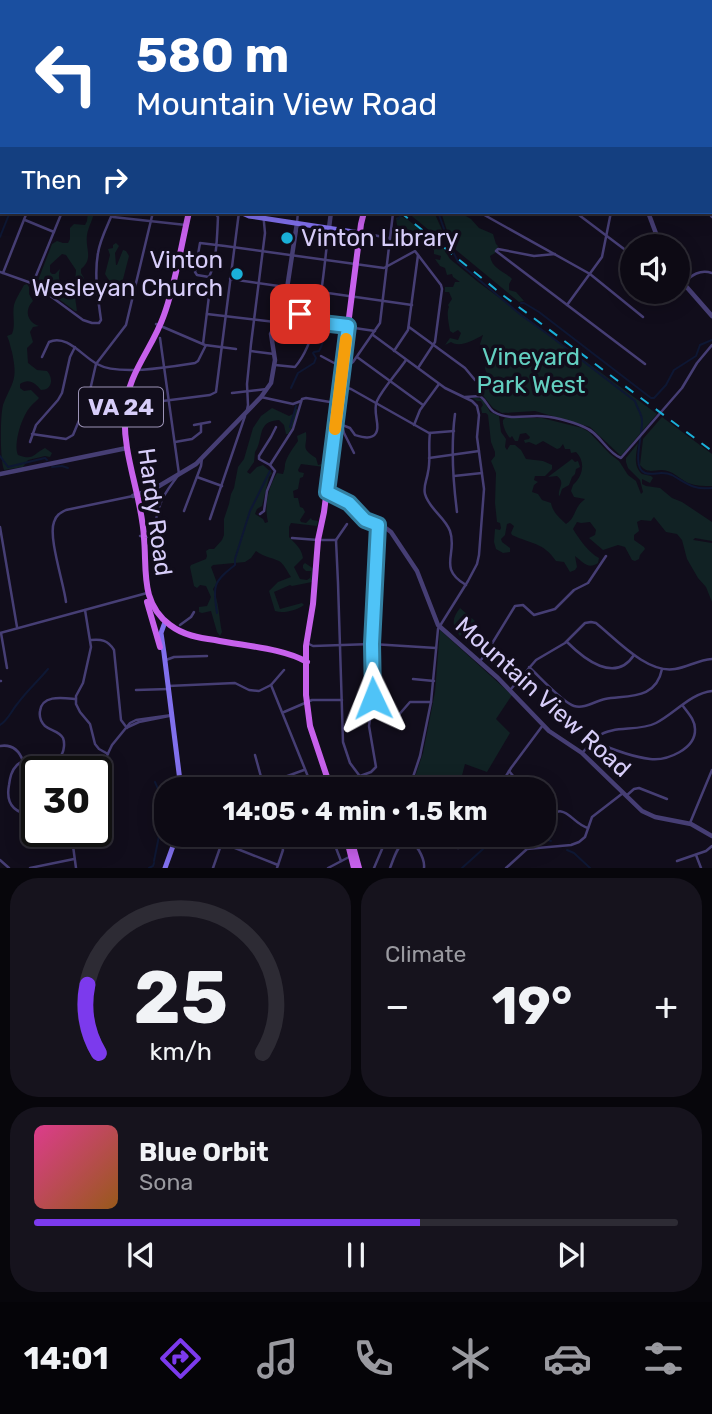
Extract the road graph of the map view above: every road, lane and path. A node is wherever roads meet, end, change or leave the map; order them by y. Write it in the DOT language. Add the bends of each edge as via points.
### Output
graph roads {
  1 [pos="26,214"];
  2 [pos="61,214"];
  3 [pos="153,214"];
  4 [pos="186,214"];
  5 [pos="216,214"];
  6 [pos="240,214"];
  7 [pos="244,214"];
  8 [pos="298,214"];
  9 [pos="331,214"];
  10 [pos="364,214"];
  11 [pos="393,214"];
  12 [pos="483,214"];
  13 [pos="578,214"];
  14 [pos="611,214"];
  15 [pos="649,214"];
  16 [pos="263,215"];
  17 [pos="111,216"];
  18 [pos="24,219"];
  19 [pos="151,221"];
  20 [pos="297,223"];
  21 [pos="184,224"];
  22 [pos="329,228"];
  23 [pos="54,232"];
  24 [pos="360,233"];
  25 [pos="656,234"];
  26 [pos="607,235"];
  27 [pos="390,238"];
  28 [pos="215,245"];
  29 [pos="620,245"];
  30 [pos="234,247"];
  31 [pos="263,251"];
  32 [pos="555,254"];
  33 [pos="292,255"];
  34 [pos="418,255"];
  35 [pos="325,260"];
  36 [pos="356,264"];
  37 [pos="387,268"];
  38 [pos="1,272"];
  39 [pos="712,273"];
  40 [pos="590,274"];
  41 [pos="690,278"];
  42 [pos="230,279"];
  43 [pos="259,283"];
  44 [pos="33,284"];
  45 [pos="288,286"];
  46 [pos="320,291"];
  47 [pos="690,291"];
  48 [pos="352,295"];
  49 [pos="209,296"];
  50 [pos="383,300"];
  51 [pos="412,305"];
  52 [pos="567,305"];
  53 [pos="284,309"];
  54 [pos="207,314"];
  55 [pos="226,315"];
  56 [pos="712,316"];
  57 [pos="643,317"];
  58 [pos="254,319"];
  59 [pos="278,322"];
  60 [pos="316,322"];
  61 [pos="158,326"];
  62 [pos="348,326"];
  63 [pos="409,327"];
  64 [pos="374,333"];
  65 [pos="160,338"];
  66 [pos="204,344"];
  67 [pos="434,345"];
  68 [pos="712,345"];
  69 [pos="75,347"];
  70 [pos="221,347"];
  71 [pos="236,349"];
  72 [pos="251,351"];
  73 [pos="394,351"];
  74 [pos="274,354"];
  75 [pos="321,356"];
  76 [pos="42,357"];
  77 [pos="357,357"];
  78 [pos="407,360"];
  79 [pos="96,364"];
  80 [pos="645,364"];
  81 [pos="275,365"];
  82 [pos="343,365"];
  83 [pos="165,367"];
  84 [pos="418,369"];
  85 [pos="133,370"];
  86 [pos="475,380"];
  87 [pos="391,381"];
  88 [pos="439,384"];
  89 [pos="340,386"];
  90 [pos="267,389"];
  91 [pos="247,391"];
  92 [pos="232,393"];
  93 [pos="261,397"];
  94 [pos="465,397"];
  95 [pos="169,400"];
  96 [pos="301,401"];
  97 [pos="146,403"];
  98 [pos="338,403"];
  99 [pos="377,403"];
  100 [pos="423,405"];
  101 [pos="246,411"];
  102 [pos="456,414"];
  103 [pos="210,422"];
  104 [pos="201,424"];
  105 [pos="340,424"];
  106 [pos="194,425"];
  107 [pos="414,425"];
  108 [pos="276,427"];
  109 [pos="454,431"];
  110 [pos="430,433"];
  111 [pos="32,434"];
  112 [pos="30,442"];
  113 [pos="175,442"];
  114 [pos="125,448"];
  115 [pos="479,451"];
  116 [pos="354,453"];
  117 [pos="454,454"];
  118 [pos="202,458"];
  119 [pos="429,458"];
  120 [pos="270,465"];
  121 [pos="483,472"];
  122 [pos="0,474"];
  123 [pos="179,474"];
  124 [pos="454,476"];
  125 [pos="197,477"];
  126 [pos="222,486"];
  127 [pos="327,492"];
  128 [pos="135,495"];
  129 [pos="184,511"];
  130 [pos="457,512"];
  131 [pos="260,514"];
  132 [pos="210,519"];
  133 [pos="347,524"];
  134 [pos="378,525"];
  135 [pos="0,527"];
  136 [pos="142,537"];
  137 [pos="292,538"];
  138 [pos="319,540"];
  139 [pos="336,540"];
  140 [pos="606,556"];
  141 [pos="466,585"];
  142 [pos="146,593"];
  143 [pos="66,601"];
  144 [pos="150,608"];
  145 [pos="85,610"];
  146 [pos="194,612"];
  147 [pos="166,624"];
  148 [pos="439,627"];
  149 [pos="18,628"];
  150 [pos="180,628"];
  151 [pos="0,633"];
  152 [pos="91,640"];
  153 [pos="567,642"];
  154 [pos="309,644"];
  155 [pos="372,644"];
  156 [pos="340,645"];
  157 [pos="160,647"];
  158 [pos="436,648"];
  159 [pos="634,654"];
  160 [pos="207,656"];
  161 [pos="712,659"];
  162 [pos="165,660"];
  163 [pos="479,661"];
  164 [pos="306,664"];
  165 [pos="529,667"];
  166 [pos="7,668"];
  167 [pos="663,669"];
  168 [pos="284,670"];
  169 [pos="413,679"];
  170 [pos="434,681"];
  171 [pos="271,685"];
  172 [pos="169,688"];
  173 [pos="136,690"];
  174 [pos="510,690"];
  175 [pos="712,691"];
  176 [pos="76,699"];
  177 [pos="342,700"];
  178 [pos="308,702"];
  179 [pos="431,702"];
  180 [pos="683,706"];
  181 [pos="283,712"];
  182 [pos="172,715"];
  183 [pos="396,718"];
  184 [pos="543,725"];
  185 [pos="127,728"];
  186 [pos="593,741"];
  187 [pos="0,746"];
  188 [pos="582,753"];
  189 [pos="108,754"];
  190 [pos="255,755"];
  191 [pos="60,756"];
  192 [pos="21,757"];
  193 [pos="21,762"];
  194 [pos="305,769"];
  195 [pos="712,770"];
  196 [pos="509,771"];
  197 [pos="359,775"];
  198 [pos="180,777"];
  199 [pos="261,777"];
  200 [pos="284,777"];
  201 [pos="308,777"];
  202 [pos="328,777"];
  203 [pos="355,777"];
  204 [pos="413,777"];
  205 [pos="505,777"];
  206 [pos="514,777"];
  207 [pos="624,795"];
  208 [pos="667,799"];
  209 [pos="21,812"];
  210 [pos="556,812"];
  211 [pos="690,823"];
  212 [pos="588,828"];
  213 [pos="712,836"];
  214 [pos="712,846"];
  215 [pos="73,847"];
  216 [pos="173,847"];
  217 [pos="221,847"];
  218 [pos="229,847"];
  219 [pos="282,847"];
  220 [pos="336,847"];
  221 [pos="351,847"];
  222 [pos="383,847"];
  223 [pos="696,855"];
  224 [pos="353,856"];
  225 [pos="74,859"];
  226 [pos="0,860"];
  227 [pos="341,861"];
  228 [pos="677,861"];
  229 [pos="278,867"];
  230 [pos="9,868"];
  231 [pos="30,868"];
  232 [pos="76,868"];
  233 [pos="165,868"];
  234 [pos="213,868"];
  235 [pos="328,868"];
  236 [pos="356,868"];
  237 [pos="374,868"];
  238 [pos="390,868"];
  239 [pos="424,868"];
  240 [pos="506,868"];
  241 [pos="701,868"];
  1 -- 18 [label="street"];
  2 -- 23 [label="street"];
  3 -- 19 [label="street"];
  4 -- 21 [label="main road, VA 24"];
  5 -- 28 [label="street"];
  6 -- 30 [label="street"];
  7 -- 16 [label="main road"];
  8 -- 20 [label="street"];
  9 -- 22 [label="street"];
  10 -- 24 [label="main road"];
  11 -- 27 [label="street"];
  12 -- 32 [label="street"];
  13 -- 26 [label="street"];
  14 -- 26 [label="street"];
  15 -- 25 [label="street"];
  16 -- 20 [label="main road"];
  16 -- 31 [label="street"];
  17 -- 19 [label="street"];
  17 -- 44 [label="street" via="97,256 101,320 83,320"];
  18 -- 23 [label="street"];
  18 -- 38 [label="street"];
  19 -- 21 [label="street"];
  19 -- 79 [label="street" via="125,328"];
  20 -- 22 [label="main road"];
  20 -- 33 [label="street"];
  21 -- 61 [label="main road, VA 24" via="167,307"];
  22 -- 24 [label="main road"];
  22 -- 35 [label="street"];
  23 -- 44 [label="street"];
  24 -- 27 [label="street"];
  24 -- 36 [label="main road"];
  26 -- 29 [label="street"];
  26 -- 40 [label="street" via="602,257"];
  27 -- 37 [label="street"];
  28 -- 28 [label="street" via="212,273 209,277 195,274 199,244"];
  28 -- 30 [label="street"];
  30 -- 31 [label="street"];
  30 -- 42 [label="street"];
  31 -- 33 [label="street"];
  31 -- 43 [label="street"];
  32 -- 40 [label="street"];
  32 -- 52 [label="street" via="538,257 496,251"];
  33 -- 35 [label="street"];
  33 -- 45 [label="street"];
  34 -- 37 [label="street" via="415,251"];
  34 -- 51 [label="street"];
  34 -- 67 [label="street" via="442,289"];
  35 -- 36 [label="street"];
  35 -- 46 [label="street"];
  36 -- 37 [label="street"];
  36 -- 48 [label="main road"];
  37 -- 50 [label="street"];
  38 -- 44 [label="street"];
  39 -- 41 [label="street" via="700,271"];
  40 -- 52 [label="street"];
  40 -- 57 [label="street"];
  42 -- 43 [label="street"];
  42 -- 55 [label="street"];
  43 -- 45 [label="street"];
  43 -- 58 [label="street"];
  45 -- 46 [label="street"];
  45 -- 53 [label="street"];
  46 -- 48 [label="street"];
  46 -- 60 [label="street"];
  47 -- 56 [label="street"];
  48 -- 50 [label="street"];
  48 -- 62 [label="main road"];
  49 -- 54 [label="street"];
  50 -- 51 [label="street"];
  50 -- 64 [label="street"];
  51 -- 63 [label="street"];
  52 -- 80 [label="street"];
  53 -- 59 [label="street"];
  53 -- 60 [label="street"];
  54 -- 55 [label="street"];
  54 -- 66 [label="street"];
  55 -- 58 [label="street"];
  55 -- 70 [label="street"];
  58 -- 59 [label="street"];
  58 -- 72 [label="street"];
  59 -- 74 [label="street" via="271,334"];
  60 -- 62 [label="street"];
  60 -- 81 [label="street" via="298,365"];
  61 -- 66 [label="street"];
  61 -- 85 [label="main road, Hardy Road / VA 24"];
  62 -- 64 [label="street"];
  62 -- 82 [label="main road"];
  63 -- 67 [label="street"];
  63 -- 73 [label="street"];
  64 -- 73 [label="street"];
  64 -- 77 [label="street"];
  65 -- 83 [label="street"];
  66 -- 70 [label="street"];
  66 -- 83 [label="street" via="198,362"];
  67 -- 84 [label="street"];
  67 -- 86 [label="street"];
  68 -- 94 [label="street" via="624,457 619,458 583,427 541,416 500,415 481,396"];
  69 -- 76 [label="street" via="52,341"];
  69 -- 79 [label="street"];
  69 -- 111 [label="street" via="62,393"];
  70 -- 71 [label="street"];
  70 -- 95 [label="street" via="214,394"];
  72 -- 74 [label="street"];
  72 -- 91 [label="street"];
  73 -- 78 [label="street"];
  74 -- 81 [label="street"];
  75 -- 82 [label="street"];
  77 -- 82 [label="street"];
  77 -- 87 [label="street"];
  78 -- 84 [label="street"];
  78 -- 87 [label="street"];
  79 -- 85 [label="street"];
  79 -- 111 [label="street" via="72,437"];
  81 -- 90 [label="street"];
  82 -- 89 [label="main road"];
  83 -- 85 [label="street"];
  83 -- 95 [label="street"];
  84 -- 88 [label="street"];
  85 -- 114 [label="main road, Hardy Road / VA 24" via="125,407"];
  87 -- 99 [label="street"];
  87 -- 100 [label="street"];
  88 -- 94 [label="street"];
  88 -- 100 [label="street"];
  89 -- 98 [label="main road"];
  89 -- 99 [label="street"];
  90 -- 91 [label="street"];
  90 -- 93 [label="street"];
  91 -- 92 [label="street"];
  91 -- 101 [label="street"];
  93 -- 96 [label="street" via="293,404"];
  93 -- 101 [label="street"];
  94 -- 115 [label="street" via="479,410"];
  95 -- 97 [label="street"];
  95 -- 113 [label="street"];
  96 -- 98 [label="street"];
  96 -- 120 [label="street" via="293,429"];
  98 -- 105 [label="main road"];
  99 -- 105 [label="street" via="374,436 355,435"];
  99 -- 107 [label="street"];
  100 -- 107 [label="street"];
  101 -- 118 [label="street"];
  101 -- 126 [label="street"];
  102 -- 109 [label="street"];
  103 -- 104 [label="street"];
  104 -- 106 [label="street"];
  104 -- 113 [label="street" via="201,432 192,439"];
  105 -- 116 [label="street"];
  105 -- 127 [label="main road"];
  107 -- 110 [label="street"];
  108 -- 120 [label="street" via="259,456"];
  109 -- 110 [label="street"];
  109 -- 117 [label="street"];
  110 -- 119 [label="street"];
  111 -- 112 [label="street"];
  113 -- 123 [label="street"];
  114 -- 122 [label="street"];
  114 -- 128 [label="main road, Hardy Road / VA 24"];
  115 -- 117 [label="street"];
  115 -- 121 [label="street"];
  117 -- 119 [label="street"];
  117 -- 124 [label="street"];
  118 -- 123 [label="street"];
  118 -- 125 [label="street"];
  119 -- 141 [label="street" via="425,493 450,530 452,573"];
  120 -- 131 [label="street" via="275,474"];
  121 -- 124 [label="street"];
  121 -- 141 [label="street" via="480,555"];
  123 -- 128 [label="street"];
  123 -- 136 [label="street" via="160,503 152,533"];
  124 -- 130 [label="street"];
  125 -- 126 [label="street"];
  125 -- 129 [label="street"];
  126 -- 132 [label="street"];
  127 -- 134 [label="street, Mountain View Road"];
  127 -- 138 [label="main road"];
  128 -- 136 [label="main road, Hardy Road / VA 24"];
  128 -- 143 [label="street" via="66,510 56,518 52,532"];
  133 -- 139 [label="street"];
  134 -- 148 [label="street, Mountain View Road" via="391,532 417,571"];
  134 -- 155 [label="street"];
  135 -- 149 [label="street"];
  136 -- 142 [label="main road, Hardy Road / VA 24" via="141,579"];
  137 -- 138 [label="street"];
  138 -- 139 [label="street"];
  138 -- 154 [label="main road"];
  139 -- 156 [label="street"];
  140 -- 163 [label="street" via="590,581 552,611 534,615 523,605 515,606"];
  141 -- 148 [label="street"];
  142 -- 144 [label="main road, Hardy Road / VA 24"];
  142 -- 145 [label="street"];
  142 -- 147 [label="main road, Hardy Road / VA 24"];
  144 -- 147 [label="main road, VA 24"];
  144 -- 157 [label="main road"];
  145 -- 149 [label="street"];
  145 -- 152 [label="street"];
  146 -- 150 [label="street"];
  147 -- 150 [label="main road, VA 24"];
  147 -- 157 [label="main road" via="158,632"];
  147 -- 162 [label="main road" via="161,636"];
  147 -- 164 [label="main road, VA 24" via="176,634 193,640"];
  148 -- 158 [label="street"];
  148 -- 163 [label="street, Mountain View Road"];
  149 -- 151 [label="street"];
  150 -- 164 [label="main road, VA 24" via="196,637 274,652"];
  151 -- 166 [label="street"];
  152 -- 176 [label="street"];
  152 -- 185 [label="street" via="105,641 114,650 121,720"];
  153 -- 159 [label="street" via="604,667 621,667"];
  153 -- 159 [label="street" via="591,622"];
  153 -- 165 [label="street"];
  154 -- 156 [label="street"];
  154 -- 164 [label="main road"];
  155 -- 156 [label="street"];
  155 -- 158 [label="street"];
  155 -- 197 [label="street" via="369,730 376,767"];
  156 -- 177 [label="street"];
  157 -- 162 [label="main road"];
  158 -- 170 [label="street"];
  159 -- 167 [label="street"];
  160 -- 162 [label="street"];
  161 -- 167 [label="street"];
  162 -- 172 [label="main road"];
  163 -- 174 [label="street, Mountain View Road"];
  164 -- 178 [label="main road"];
  165 -- 167 [label="street" via="567,703 578,707 641,695 655,684"];
  165 -- 174 [label="street"];
  168 -- 171 [label="street"];
  169 -- 170 [label="street"];
  170 -- 179 [label="street"];
  171 -- 172 [label="street" via="255,691 235,683"];
  171 -- 181 [label="street"];
  172 -- 173 [label="street"];
  172 -- 182 [label="main road"];
  174 -- 184 [label="street, Mountain View Road"];
  175 -- 180 [label="street"];
  176 -- 189 [label="street" via="95,744"];
  176 -- 191 [label="street" via="52,698 40,708 41,722 60,734 64,750"];
  177 -- 178 [label="street"];
  177 -- 197 [label="street" via="344,747"];
  178 -- 181 [label="street"];
  178 -- 202 [label="main road" via="310,726"];
  179 -- 183 [label="street" via="411,702"];
  179 -- 204 [label="street"];
  180 -- 186 [label="street" via="651,725 609,731"];
  180 -- 186 [label="street" via="695,734 688,746 669,757 644,758"];
  181 -- 194 [label="street"];
  182 -- 185 [label="street" via="136,720"];
  182 -- 198 [label="main road"];
  184 -- 188 [label="street, Mountain View Road"];
  184 -- 196 [label="street"];
  185 -- 189 [label="street"];
  186 -- 188 [label="street"];
  187 -- 192 [label="street" via="14,748"];
  188 -- 207 [label="street, Mountain View Road"];
  190 -- 199 [label="street"];
  193 -- 209 [label="street" via="12,772 8,792 11,806"];
  194 -- 200 [label="street"];
  194 -- 201 [label="street"];
  195 -- 211 [label="street"];
  196 -- 205 [label="street"];
  196 -- 206 [label="street"];
  197 -- 203 [label="street"];
  207 -- 208 [label="street" via="639,788"];
  207 -- 211 [label="street, Mountain View Road" via="651,815"];
  207 -- 212 [label="street" via="593,815"];
  210 -- 212 [label="street" via="567,813"];
  211 -- 213 [label="street, Mountain View Road"];
  212 -- 240 [label="street" via="579,842 527,849"];
  214 -- 223 [label="street"];
  215 -- 225 [label="street"];
  216 -- 233 [label="main road"];
  217 -- 234 [label="street"];
  218 -- 229 [label="street"];
  219 -- 229 [label="street"];
  220 -- 227 [label="street"];
  221 -- 224 [label="main road"];
  222 -- 237 [label="street"];
  223 -- 228 [label="street"];
  223 -- 241 [label="street"];
  224 -- 227 [label="street"];
  224 -- 236 [label="main road"];
  225 -- 231 [label="street"];
  225 -- 232 [label="street"];
  226 -- 230 [label="street"];
  227 -- 235 [label="street"];
  238 -- 239 [label="street" via="402,843 408,842 417,848"];
}
